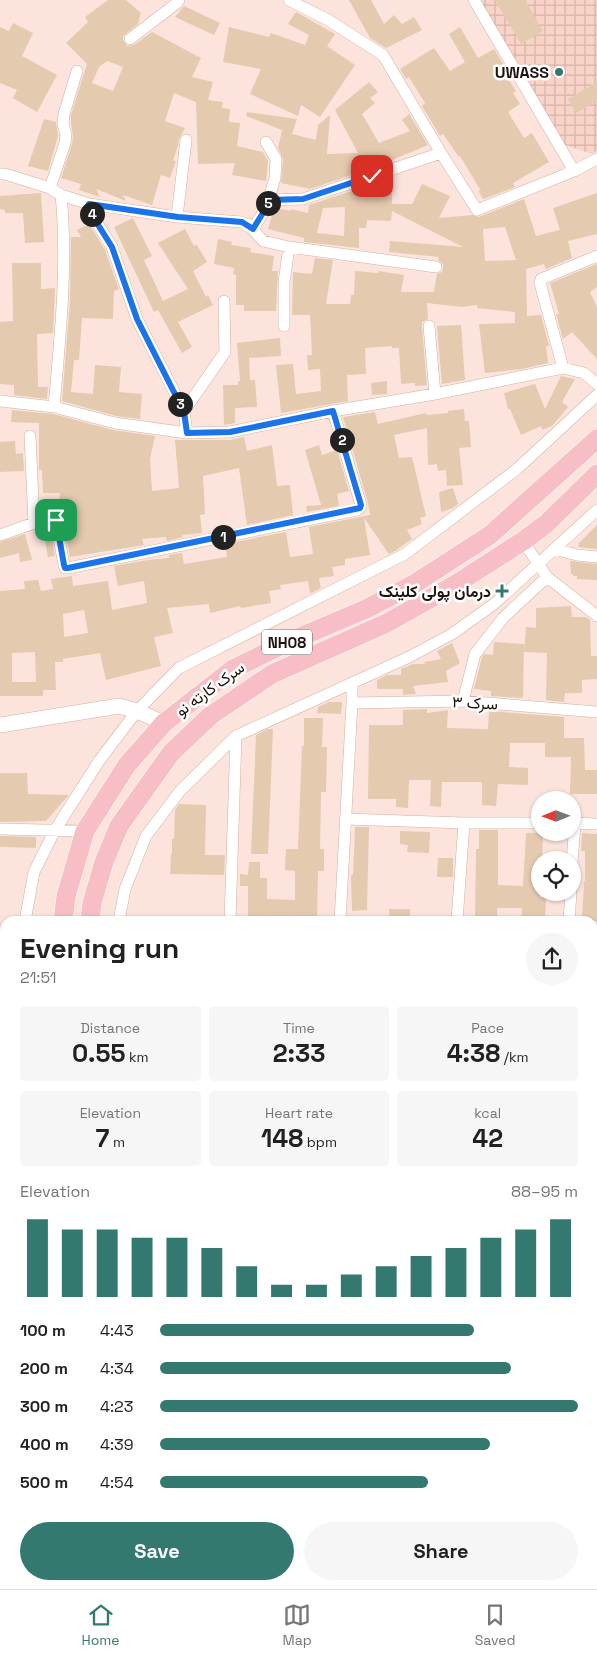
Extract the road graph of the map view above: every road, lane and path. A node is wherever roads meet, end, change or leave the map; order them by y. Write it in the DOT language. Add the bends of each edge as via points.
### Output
graph roads {
  1 [pos="179,0"];
  2 [pos="289,0"];
  3 [pos="474,0"];
  4 [pos="130,39"];
  5 [pos="77,71"];
  6 [pos="186,140"];
  7 [pos="266,142"];
  8 [pos="441,152"];
  9 [pos="597,159"];
  10 [pos="574,171"];
  11 [pos="0,174"];
  12 [pos="50,188"];
  13 [pos="61,195"];
  14 [pos="270,200"];
  15 [pos="89,204"];
  16 [pos="178,217"];
  17 [pos="253,229"];
  18 [pos="289,247"];
  19 [pos="597,256"];
  20 [pos="436,266"];
  21 [pos="224,301"];
  22 [pos="284,326"];
  23 [pos="429,326"];
  24 [pos="563,368"];
  25 [pos="597,384"];
  26 [pos="435,394"];
  27 [pos="597,395"];
  28 [pos="0,401"];
  29 [pos="54,407"];
  30 [pos="333,411"];
  31 [pos="184,412"];
  32 [pos="187,433"];
  33 [pos="30,436"];
  34 [pos="597,440"];
  35 [pos="597,474"];
  36 [pos="597,510"];
  37 [pos="34,523"];
  38 [pos="0,535"];
  39 [pos="522,542"];
  40 [pos="554,550"];
  41 [pos="597,557"];
  42 [pos="538,564"];
  43 [pos="547,577"];
  44 [pos="597,616"];
  45 [pos="352,683"];
  46 [pos="462,701"];
  47 [pos="352,703"];
  48 [pos="137,711"];
  49 [pos="597,712"];
  50 [pos="164,723"];
  51 [pos="0,725"];
  52 [pos="236,736"];
  53 [pos="345,819"];
  54 [pos="464,823"];
  55 [pos="531,823"];
  56 [pos="581,823"];
  57 [pos="597,824"];
  58 [pos="0,829"];
  59 [pos="55,830"];
  60 [pos="85,831"];
  61 [pos="571,901"];
  62 [pos="26,916"];
  63 [pos="64,916"];
  64 [pos="91,916"];
  65 [pos="120,916"];
  66 [pos="230,916"];
  67 [pos="340,916"];
  68 [pos="457,916"];
  69 [pos="570,916"];
  70 [pos="0,1485"];
  71 [pos="0,1530"];
  1 -- 4 [label="street"];
  2 -- 8 [label="street" via="383,55"];
  3 -- 10 [label="street"];
  5 -- 12 [label="street" via="64,114 65,143"];
  6 -- 16 [label="street"];
  7 -- 14 [label="street" via="276,159"];
  8 -- 10 [label="street" via="477,210"];
  8 -- 14 [label="street" via="303,199"];
  9 -- 10 [label="street"];
  11 -- 12 [label="street"];
  12 -- 13 [label="street"];
  13 -- 15 [label="street"];
  13 -- 29 [label="street" via="63,276"];
  14 -- 17 [label="street"];
  15 -- 16 [label="street"];
  15 -- 31 [label="street" via="90,212 112,247 137,319"];
  16 -- 17 [label="street" via="242,222"];
  17 -- 18 [label="street" via="263,241"];
  18 -- 20 [label="street"];
  18 -- 22 [label="street" via="284,282"];
  19 -- 24 [label="street" via="541,279"];
  21 -- 31 [label="street" via="225,352"];
  23 -- 26 [label="street"];
  24 -- 25 [label="street" via="584,373"];
  24 -- 26 [label="street"];
  26 -- 30 [label="street"];
  27 -- 48 [label="street" via="517,469 405,554 179,668"];
  28 -- 29 [label="street"];
  29 -- 32 [label="street" via="115,423"];
  30 -- 32 [label="street" via="230,432"];
  30 -- 37 [label="street" via="361,505 357,510 68,568 64,565 55,518"];
  31 -- 32 [label="street"];
  33 -- 37 [label="street"];
  34 -- 50 [label="highway, سرک کارته نو / NH08" via="490,535 414,584 233,669"];
  35 -- 39 [label="highway, سرک کارته نو / NH08" via="546,524"];
  36 -- 40 [label="street"];
  37 -- 38 [label="street"];
  39 -- 42 [label="street"];
  39 -- 64 [label="highway, سرک کارته نو / NH08" via="387,623 272,674 210,716 170,753 119,826 102,870"];
  40 -- 41 [label="street"];
  40 -- 42 [label="street"];
  42 -- 43 [label="street"];
  42 -- 45 [label="street" via="494,604 452,634"];
  43 -- 44 [label="street"];
  43 -- 46 [label="street" via="503,618 475,654"];
  45 -- 47 [label="street"];
  45 -- 52 [label="street"];
  46 -- 47 [label="street, سرک ۳"];
  46 -- 49 [label="street, سرک ۳"];
  47 -- 53 [label="street"];
  48 -- 50 [label="street"];
  48 -- 51 [label="street" via="119,706"];
  48 -- 59 [label="street" via="99,761"];
  50 -- 60 [label="highway, سرک کارته نو / NH08" via="127,765"];
  52 -- 65 [label="street" via="180,791 146,836 125,889"];
  52 -- 66 [label="street"];
  53 -- 54 [label="street"];
  53 -- 67 [label="street"];
  54 -- 55 [label="street"];
  54 -- 68 [label="street"];
  56 -- 57 [label="street"];
  58 -- 59 [label="street"];
  59 -- 60 [label="street"];
  59 -- 62 [label="street" via="34,872"];
  60 -- 63 [label="highway, سرک کارته نو / NH08" via="66,896"];
  61 -- 69 [label="street"];
  70 -- 71 [label="street"];
}
